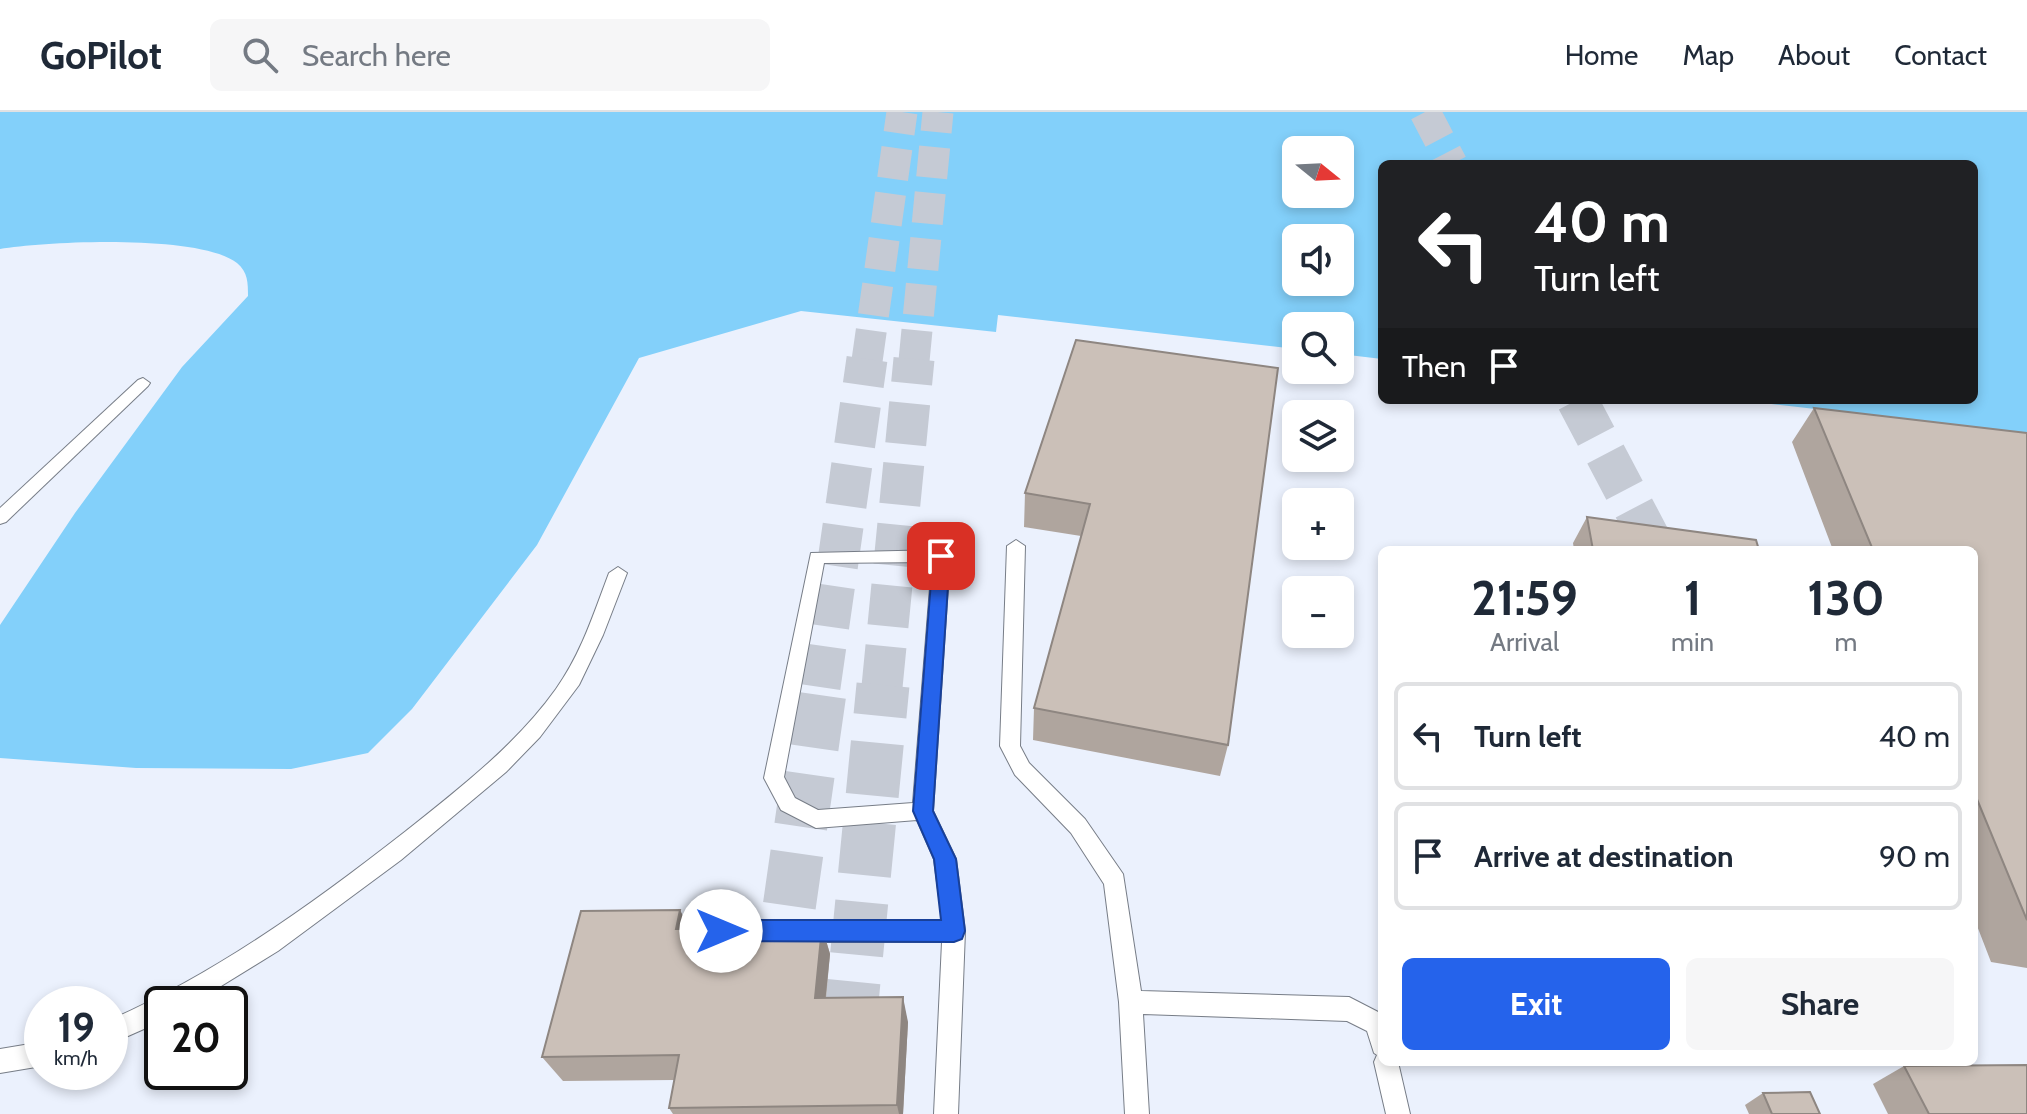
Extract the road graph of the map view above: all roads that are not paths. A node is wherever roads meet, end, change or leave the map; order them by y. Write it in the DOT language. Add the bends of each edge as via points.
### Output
graph roads {
  1 [pos="143,383"];
  2 [pos="0,518"];
  3 [pos="1016,546"];
  4 [pos="618,573"];
  5 [pos="923,811"];
  6 [pos="783,931"];
  7 [pos="954,931"];
  8 [pos="202,986"];
  9 [pos="1131,1002"];
  10 [pos="1378,1028"];
  11 [pos="24,1057"];
  12 [pos="0,1061"];
  13 [pos="1387,1066"];
  14 [pos="946,1114"];
  15 [pos="1137,1114"];
  16 [pos="1398,1114"];
  1 -- 2 [label="lane"];
  3 -- 9 [label="lane" via="1010,746 1022,769 1078,826 1115,881"];
  4 -- 8 [label="lane" via="586,658 562,696 523,740 466,795 346,892"];
  5 -- 5 [label="lane" via="941,556 817,557 774,778 788,804 816,819"];
  5 -- 7 [label="lane" via="945,859"];
  6 -- 7 [label="lane"];
  7 -- 14 [label="lane"];
  9 -- 10 [label="lane" via="1349,1009"];
  9 -- 15 [label="lane"];
  11 -- 12 [label="lane"];
  13 -- 16 [label="lane"];
}
